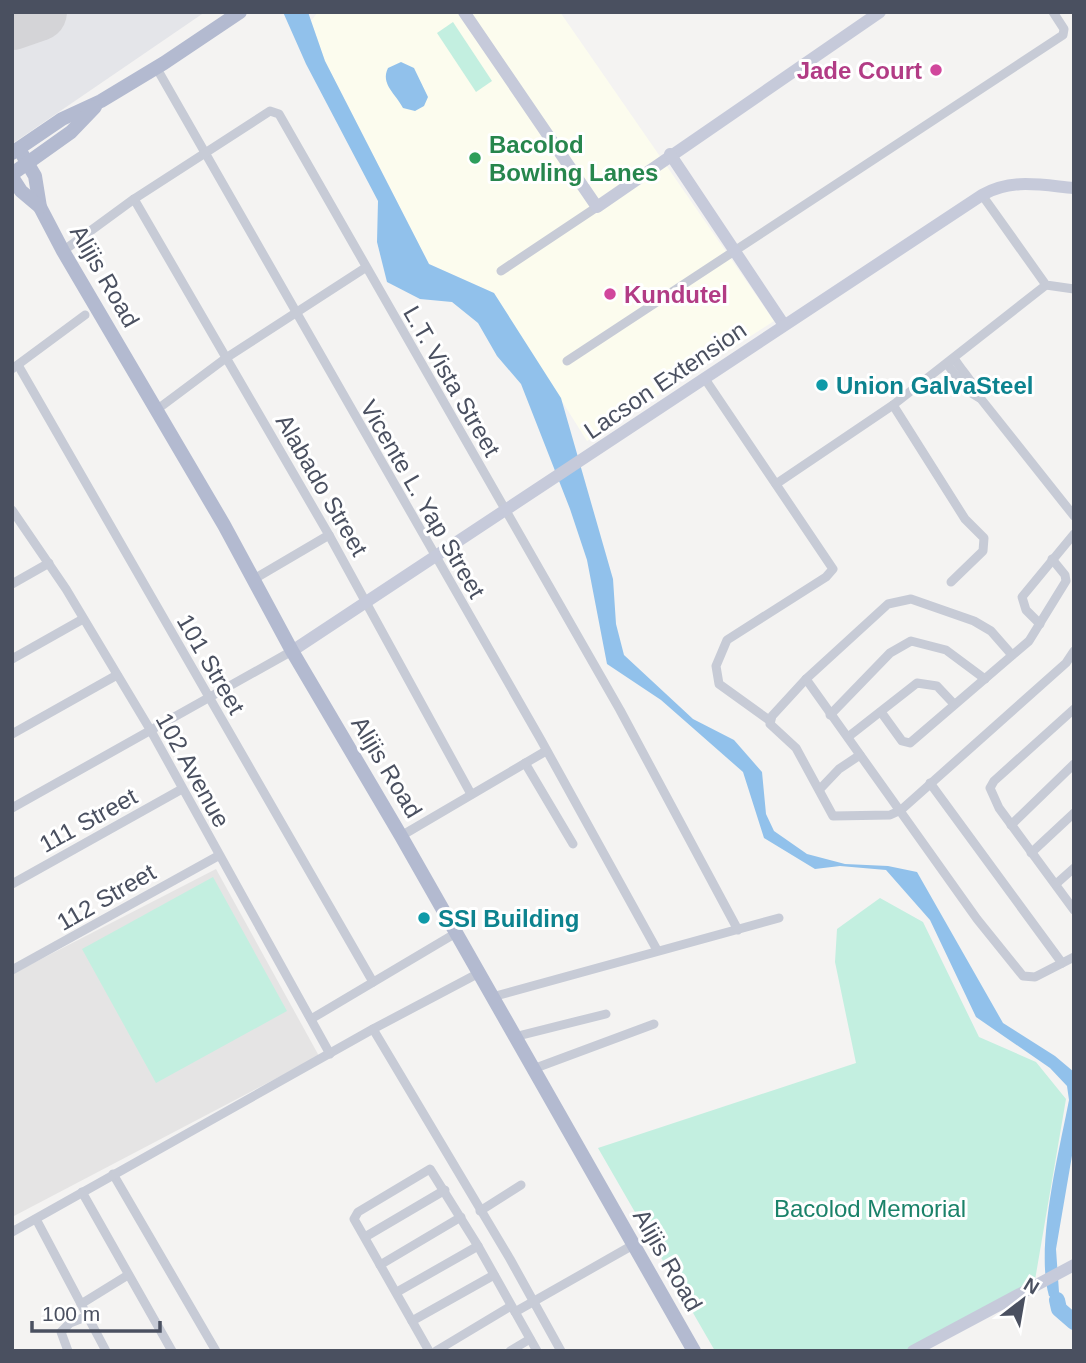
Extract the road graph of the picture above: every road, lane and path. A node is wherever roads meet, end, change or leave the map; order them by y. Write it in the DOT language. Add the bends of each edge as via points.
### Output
graph roads {
  1 [pos="240,12"];
  2 [pos="464,12"];
  3 [pos="880,12"];
  4 [pos="1053,12"];
  5 [pos="156,67"];
  6 [pos="101,101"];
  7 [pos="16,151"];
  8 [pos="203,153"];
  9 [pos="670,154"];
  10 [pos="29,163"];
  11 [pos="12,176"];
  12 [pos="1074,188"];
  13 [pos="982,195"];
  14 [pos="134,199"];
  15 [pos="40,207"];
  16 [pos="597,207"];
  17 [pos="734,250"];
  18 [pos="63,251"];
  19 [pos="365,268"];
  20 [pos="501,271"];
  21 [pos="1046,285"];
  22 [pos="1074,289"];
  23 [pos="85,315"];
  24 [pos="295,315"];
  25 [pos="784,325"];
  26 [pos="226,358"];
  27 [pos="567,361"];
  28 [pos="950,361"];
  29 [pos="15,367"];
  30 [pos="705,379"];
  31 [pos="893,405"];
  32 [pos="155,411"];
  33 [pos="776,484"];
  34 [pos="12,510"];
  35 [pos="505,513"];
  36 [pos="1074,516"];
  37 [pos="1074,534"];
  38 [pos="329,535"];
  39 [pos="436,558"];
  40 [pos="1052,559"];
  41 [pos="48,563"];
  42 [pos="254,579"];
  43 [pos="951,582"];
  44 [pos="12,584"];
  45 [pos="366,603"];
  46 [pos="83,619"];
  47 [pos="1040,624"];
  48 [pos="1074,651"];
  49 [pos="292,652"];
  50 [pos="1012,655"];
  51 [pos="12,659"];
  52 [pos="1066,663"];
  53 [pos="1074,672"];
  54 [pos="117,676"];
  55 [pos="806,678"];
  56 [pos="985,679"];
  57 [pos="207,697"];
  58 [pos="953,704"];
  59 [pos="1074,709"];
  60 [pos="881,712"];
  61 [pos="830,715"];
  62 [pos="769,720"];
  63 [pos="151,731"];
  64 [pos="12,734"];
  65 [pos="848,737"];
  66 [pos="546,751"];
  67 [pos="860,755"];
  68 [pos="525,763"];
  69 [pos="1074,764"];
  70 [pos="930,783"];
  71 [pos="182,789"];
  72 [pos="820,789"];
  73 [pos="471,794"];
  74 [pos="12,808"];
  75 [pos="901,810"];
  76 [pos="1074,813"];
  77 [pos="1011,825"];
  78 [pos="401,836"];
  79 [pos="573,844"];
  80 [pos="1031,853"];
  81 [pos="218,856"];
  82 [pos="1074,868"];
  83 [pos="12,884"];
  84 [pos="1056,884"];
  85 [pos="1074,910"];
  86 [pos="779,918"];
  87 [pos="738,930"];
  88 [pos="456,933"];
  89 [pos="657,950"];
  90 [pos="1074,957"];
  91 [pos="1062,963"];
  92 [pos="12,970"];
  93 [pos="479,974"];
  94 [pos="373,982"];
  95 [pos="492,997"];
  96 [pos="606,1014"];
  97 [pos="311,1019"];
  98 [pos="654,1024"];
  99 [pos="373,1029"];
  100 [pos="514,1037"];
  101 [pos="330,1054"];
  102 [pos="533,1069"];
  103 [pos="113,1174"];
  104 [pos="521,1185"];
  105 [pos="445,1190"];
  106 [pos="82,1192"];
  107 [pos="480,1210"];
  108 [pos="461,1217"];
  109 [pos="36,1219"];
  110 [pos="12,1232"];
  111 [pos="365,1237"];
  112 [pos="633,1245"];
  113 [pos="478,1246"];
  114 [pos="380,1265"];
  115 [pos="1074,1265"];
  116 [pos="128,1275"];
  117 [pos="494,1275"];
  118 [pos="397,1292"];
  119 [pos="534,1302"];
  120 [pos="81,1304"];
  121 [pos="513,1309"];
  122 [pos="88,1316"];
  123 [pos="412,1321"];
  124 [pos="530,1339"];
  125 [pos="68,1351"];
  126 [pos="106,1351"];
  127 [pos="172,1351"];
  128 [pos="216,1351"];
  129 [pos="429,1351"];
  130 [pos="436,1351"];
  131 [pos="510,1351"];
  132 [pos="537,1351"];
  133 [pos="561,1351"];
  134 [pos="694,1351"];
  135 [pos="913,1351"];
  1 -- 5 [label="main road"];
  2 -- 16 [label="street"];
  3 -- 9 [label="street"];
  4 -- 17 [label="street" via="1063,35"];
  5 -- 6 [label="main road"];
  5 -- 8 [label="street, Vicente L. Yap Street"];
  6 -- 7 [label="main road" via="62,119"];
  6 -- 10 [label="main road" via="71,132"];
  7 -- 10 [label="main road, Alijis Road"];
  8 -- 14 [label="street"];
  8 -- 19 [label="street, L.T. Vista Street" via="276,111"];
  8 -- 24 [label="street, Vicente L. Yap Street"];
  9 -- 16 [label="street"];
  9 -- 17 [label="street"];
  10 -- 11 [label="main road"];
  10 -- 15 [label="main road, Alijis Road" via="38,184"];
  11 -- 15 [label="main road, Alijis Road"];
  12 -- 13 [label="street, Lacson Extension" via="1016,183"];
  13 -- 21 [label="street"];
  13 -- 25 [label="street, Lacson Extension"];
  14 -- 18 [label="street"];
  14 -- 26 [label="street, Alabado Street"];
  15 -- 18 [label="main road, Alijis Road"];
  16 -- 20 [label="street"];
  17 -- 25 [label="street"];
  17 -- 27 [label="street"];
  18 -- 32 [label="main road, Alijis Road"];
  19 -- 24 [label="street"];
  19 -- 35 [label="street, L.T. Vista Street"];
  21 -- 22 [label="street"];
  21 -- 28 [label="street"];
  23 -- 29 [label="street"];
  24 -- 26 [label="street"];
  24 -- 39 [label="street, Vicente L. Yap Street"];
  25 -- 30 [label="street, Lacson Extension"];
  26 -- 32 [label="street"];
  26 -- 38 [label="street, Alabado Street"];
  28 -- 31 [label="street"];
  28 -- 36 [label="street" via="965,388 981,400"];
  29 -- 57 [label="street, 101 Street"];
  30 -- 33 [label="street"];
  30 -- 35 [label="street, Lacson Extension"];
  31 -- 33 [label="street"];
  31 -- 43 [label="street" via="965,519 984,538 983,551"];
  32 -- 42 [label="main road, Alijis Road"];
  33 -- 62 [label="street" via="833,569 727,640 716,666 719,684"];
  34 -- 41 [label="street, 102 Avenue"];
  35 -- 39 [label="street, Lacson Extension"];
  35 -- 87 [label="street, L.T. Vista Street" via="664,789"];
  37 -- 40 [label="street"];
  38 -- 42 [label="street"];
  38 -- 45 [label="street, Alabado Street"];
  39 -- 45 [label="street, Lacson Extension"];
  39 -- 66 [label="street, Vicente L. Yap Street"];
  40 -- 47 [label="street" via="1066,581"];
  40 -- 47 [label="street" via="1022,597 1026,610"];
  41 -- 44 [label="street"];
  41 -- 46 [label="street, 102 Avenue"];
  42 -- 49 [label="main road, Alijis Road"];
  45 -- 49 [label="street, Lacson Extension"];
  45 -- 73 [label="street, Alabado Street"];
  46 -- 51 [label="street"];
  46 -- 54 [label="street, 102 Avenue"];
  47 -- 50 [label="street"];
  48 -- 52 [label="street"];
  49 -- 57 [label="street"];
  49 -- 78 [label="main road, Alijis Road"];
  50 -- 55 [label="street" via="984,626 925,602 902,599 888,604"];
  50 -- 56 [label="street"];
  52 -- 53 [label="street"];
  52 -- 70 [label="street"];
  54 -- 63 [label="street, 102 Avenue"];
  54 -- 64 [label="street"];
  55 -- 61 [label="street"];
  55 -- 62 [label="street"];
  56 -- 58 [label="street"];
  56 -- 61 [label="street" via="946,650 911,641 890,653"];
  57 -- 63 [label="street"];
  57 -- 94 [label="street, 101 Street"];
  58 -- 60 [label="street" via="940,688 925,682 911,686"];
  58 -- 60 [label="street" via="910,743 902,741"];
  59 -- 77 [label="street" via="990,788"];
  60 -- 65 [label="street"];
  61 -- 65 [label="street"];
  62 -- 72 [label="street" via="796,748"];
  63 -- 71 [label="street, 102 Avenue"];
  63 -- 74 [label="street"];
  65 -- 67 [label="street"];
  66 -- 68 [label="street"];
  66 -- 89 [label="street, Vicente L. Yap Street"];
  67 -- 72 [label="street"];
  67 -- 75 [label="street"];
  68 -- 73 [label="street"];
  68 -- 79 [label="street"];
  69 -- 77 [label="street"];
  70 -- 75 [label="street"];
  70 -- 91 [label="street"];
  71 -- 81 [label="street, 102 Avenue"];
  71 -- 83 [label="street, 111 Street"];
  72 -- 75 [label="street" via="838,818 890,815"];
  73 -- 78 [label="street"];
  75 -- 91 [label="street" via="1023,976 1035,977"];
  76 -- 80 [label="street"];
  77 -- 80 [label="street"];
  78 -- 88 [label="main road, Alijis Road"];
  80 -- 84 [label="street"];
  81 -- 92 [label="street, 112 Street"];
  81 -- 97 [label="street, 102 Avenue"];
  82 -- 84 [label="street"];
  84 -- 85 [label="street"];
  86 -- 87 [label="street"];
  87 -- 89 [label="street"];
  88 -- 93 [label="main road, Alijis Road"];
  88 -- 94 [label="street"];
  89 -- 95 [label="street"];
  90 -- 91 [label="street"];
  93 -- 95 [label="main road, Alijis Road"];
  93 -- 99 [label="street"];
  94 -- 97 [label="street"];
  95 -- 100 [label="main road, Alijis Road"];
  96 -- 100 [label="street"];
  97 -- 101 [label="street, 102 Avenue"];
  98 -- 102 [label="street"];
  99 -- 101 [label="street"];
  99 -- 107 [label="street"];
  100 -- 102 [label="main road, Alijis Road"];
  101 -- 103 [label="street"];
  102 -- 112 [label="main road, Alijis Road"];
  103 -- 106 [label="street"];
  103 -- 128 [label="street"];
  104 -- 107 [label="street"];
  105 -- 108 [label="street"];
  105 -- 111 [label="street"];
  105 -- 111 [label="street" via="433,1171 427,1171 355,1216"];
  106 -- 109 [label="street"];
  106 -- 116 [label="street"];
  107 -- 119 [label="street"];
  108 -- 113 [label="street"];
  108 -- 114 [label="street"];
  109 -- 110 [label="street"];
  109 -- 120 [label="street"];
  111 -- 114 [label="street"];
  112 -- 119 [label="street"];
  112 -- 134 [label="main road, Alijis Road"];
  113 -- 117 [label="street"];
  113 -- 118 [label="street"];
  114 -- 118 [label="street"];
  115 -- 135 [label="street"];
  116 -- 120 [label="street"];
  116 -- 127 [label="street"];
  117 -- 121 [label="street"];
  117 -- 123 [label="street"];
  118 -- 123 [label="street"];
  119 -- 121 [label="street"];
  119 -- 133 [label="street"];
  120 -- 122 [label="street"];
  121 -- 124 [label="street"];
  121 -- 130 [label="street"];
  122 -- 125 [label="street" via="69,1323 61,1332"];
  122 -- 126 [label="street"];
  123 -- 129 [label="street"];
  124 -- 131 [label="street"];
  124 -- 132 [label="street"];
}
